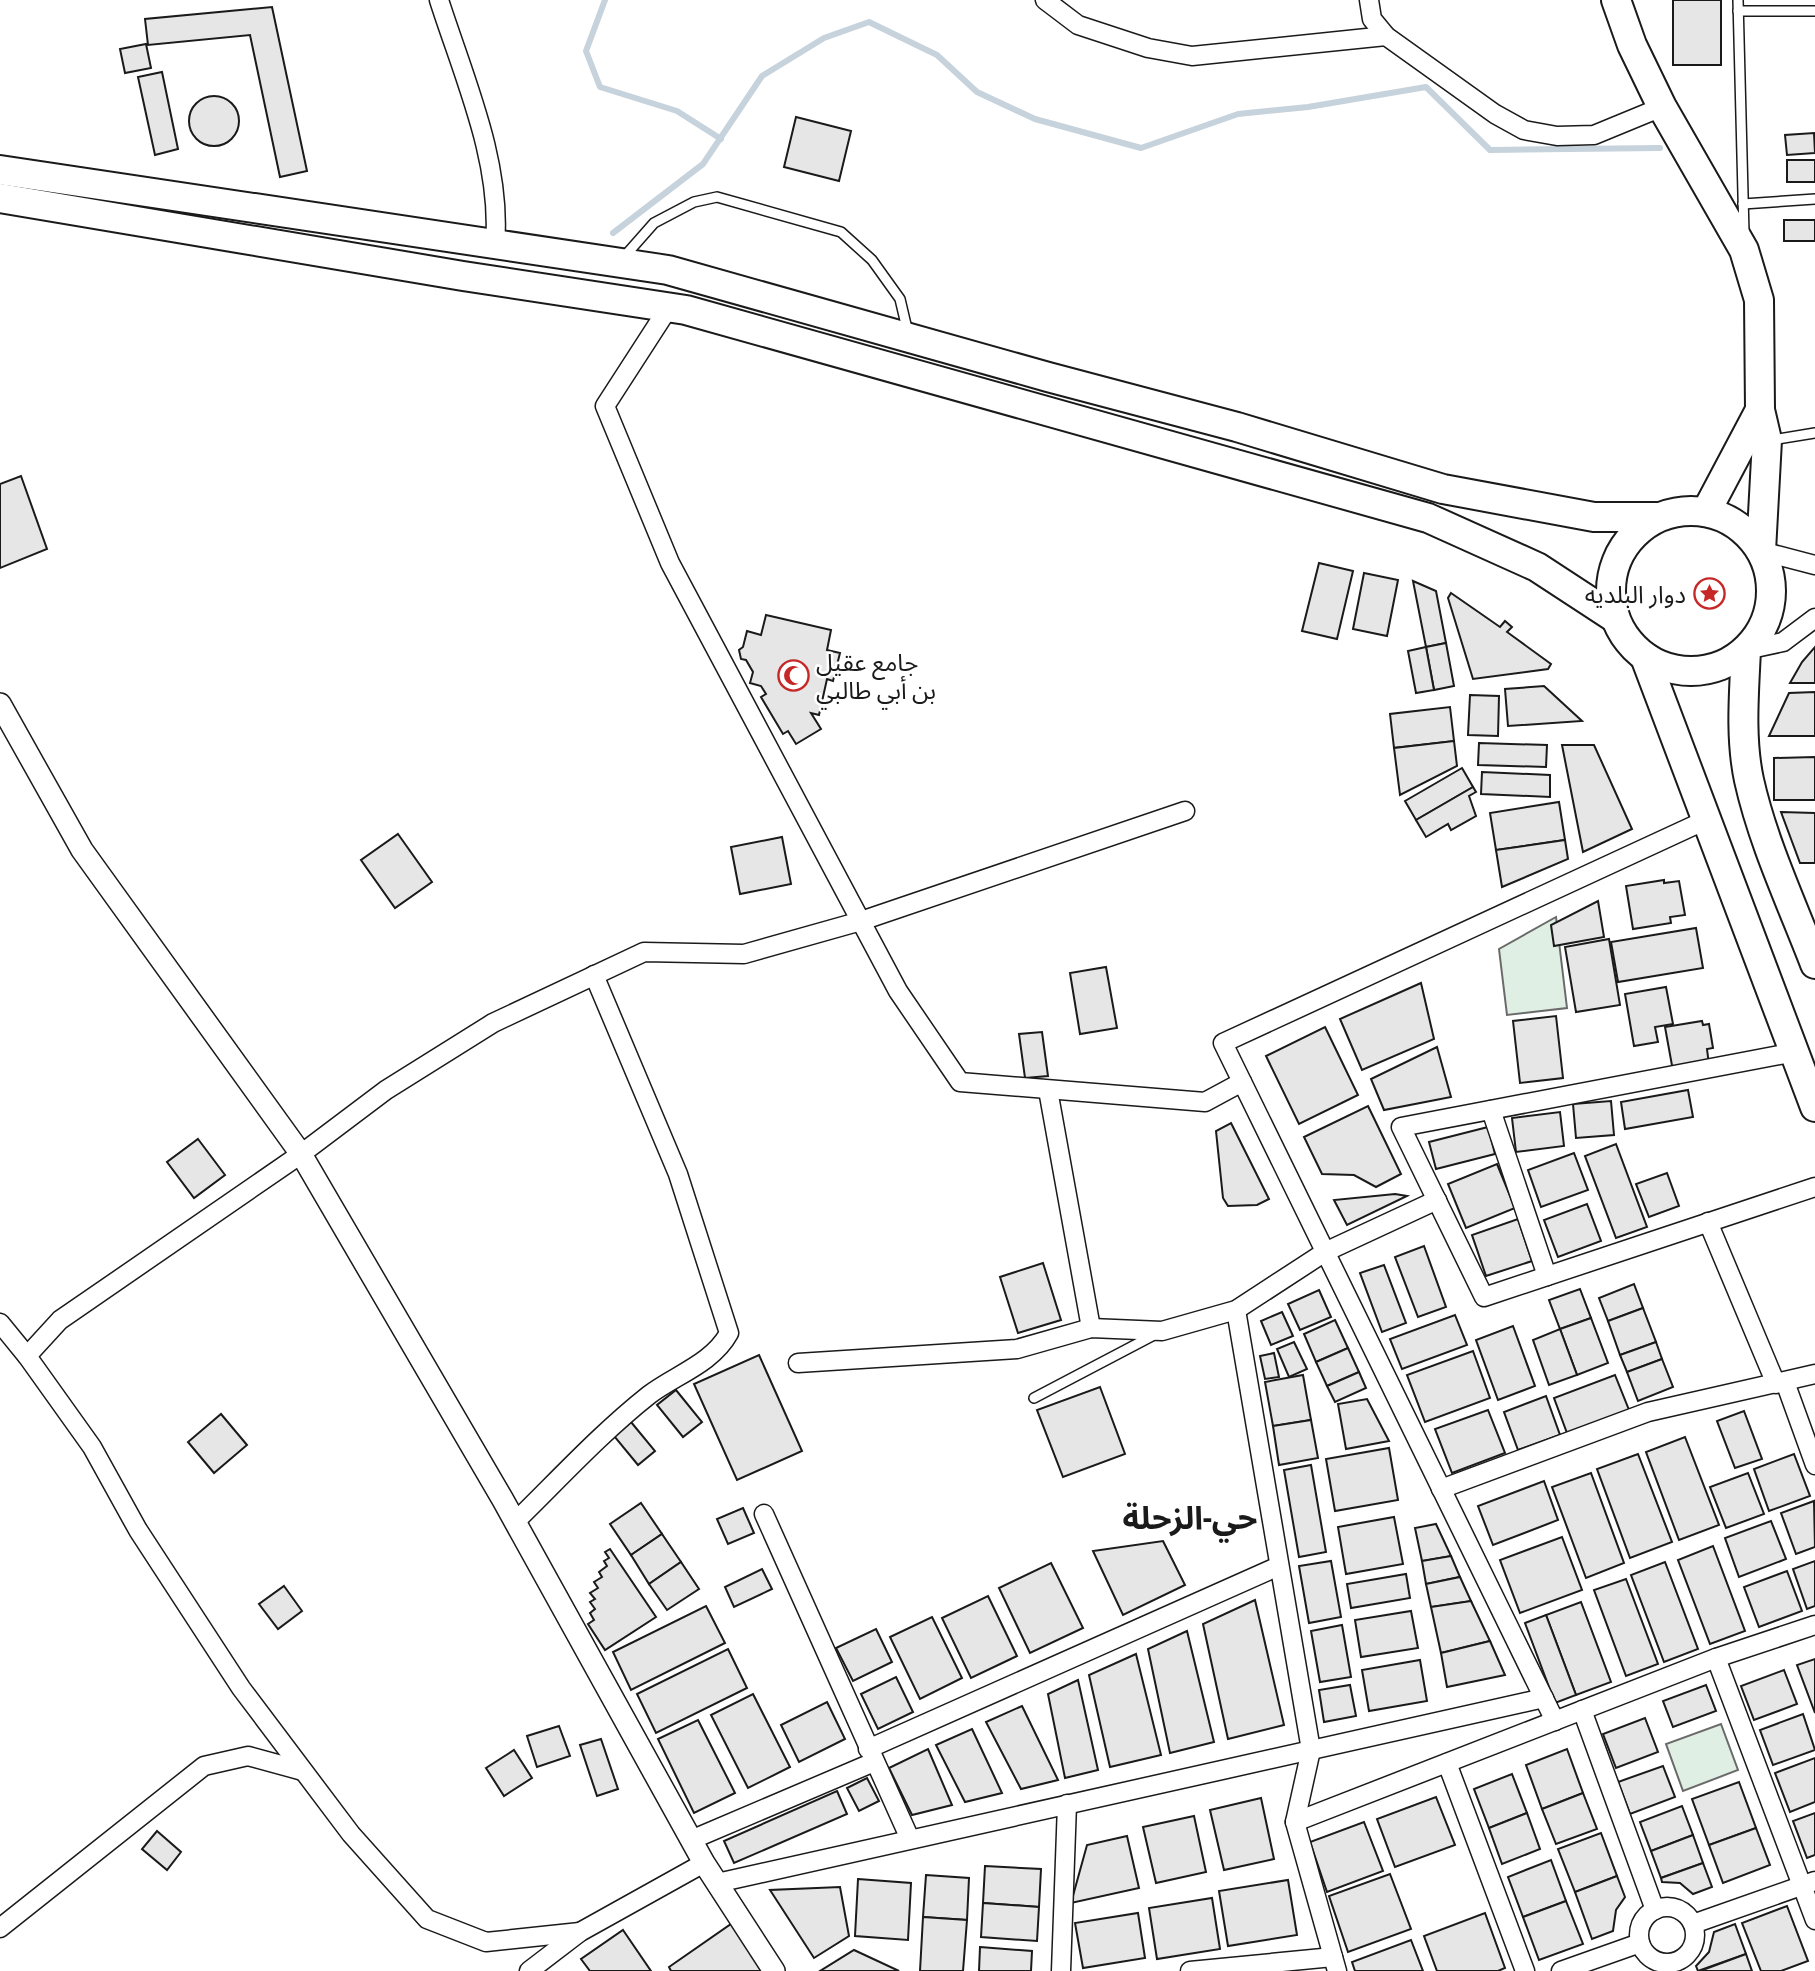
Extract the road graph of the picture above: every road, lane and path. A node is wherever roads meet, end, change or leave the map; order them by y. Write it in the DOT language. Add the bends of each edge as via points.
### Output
graph roads {
  1 [pos="439,0"];
  2 [pos="1045,0"];
  3 [pos="1368,0"];
  4 [pos="1616,0"];
  5 [pos="1738,0"];
  6 [pos="1738,11"];
  7 [pos="1815,12"];
  8 [pos="1386,36"];
  9 [pos="1662,107"];
  10 [pos="0,170"];
  11 [pos="0,198"];
  12 [pos="1815,200"];
  13 [pos="1743,204"];
  14 [pos="495,244"];
  15 [pos="1744,250"];
  16 [pos="618,264"];
  17 [pos="669,307"];
  18 [pos="909,338"];
  19 [pos="1760,410"];
  20 [pos="1815,433"];
  21 [pos="1767,440"];
  22 [pos="1706,512"];
  23 [pos="1656,517"];
  24 [pos="1761,551"];
  25 [pos="1815,565"];
  26 [pos="1615,618"];
  27 [pos="1815,618"];
  28 [pos="1746,650"];
  29 [pos="1645,657"];
  30 [pos="0,705"];
  31 [pos="1185,811"];
  32 [pos="1708,819"];
  33 [pos="861,921"];
  34 [pos="1815,964"];
  35 [pos="594,975"];
  36 [pos="1795,1052"];
  37 [pos="1242,1082"];
  38 [pos="1048,1090"];
  39 [pos="1815,1107"];
  40 [pos="1491,1110"];
  41 [pos="301,1154"];
  42 [pos="1815,1187"];
  43 [pos="1437,1200"];
  44 [pos="1708,1222"];
  45 [pos="1325,1252"];
  46 [pos="1547,1276"];
  47 [pos="1236,1310"];
  48 [pos="0,1323"];
  49 [pos="1091,1328"];
  50 [pos="1162,1331"];
  51 [pos="27,1356"];
  52 [pos="798,1363"];
  53 [pos="1815,1374"];
  54 [pos="1780,1383"];
  55 [pos="1034,1398"];
  56 [pos="1815,1465"];
  57 [pos="1441,1489"];
  58 [pos="764,1514"];
  59 [pos="515,1522"];
  60 [pos="1279,1566"];
  61 [pos="1815,1625"];
  62 [pos="1716,1658"];
  63 [pos="1544,1698"];
  64 [pos="1581,1710"];
  65 [pos="1555,1721"];
  66 [pos="1311,1750"];
  67 [pos="871,1755"];
  68 [pos="1447,1763"];
  69 [pos="303,1771"];
  70 [pos="1068,1804"];
  71 [pos="1295,1822"];
  72 [pos="910,1839"];
  73 [pos="691,1840"];
  74 [pos="704,1863"];
  75 [pos="717,1883"];
  76 [pos="1808,1883"];
  77 [pos="1655,1910"];
  78 [pos="1815,1920"];
  79 [pos="1693,1924"];
  80 [pos="0,1928"];
  81 [pos="580,1932"];
  82 [pos="1640,1943"];
  83 [pos="1335,1964"];
  84 [pos="1677,1966"];
  85 [pos="529,1971"];
  86 [pos="774,1971"];
  87 [pos="1060,1971"];
  88 [pos="1190,1971"];
  89 [pos="1525,1971"];
  90 [pos="1561,1971"];
  1 -- 14 [label="street" via="492,172"];
  2 -- 8 [label="street" via="1077,26 1192,56"];
  3 -- 8 [label="street" via="1373,19"];
  4 -- 9 [label="main road"];
  5 -- 6 [label="lane"];
  6 -- 7 [label="lane"];
  6 -- 13 [label="lane"];
  8 -- 9 [label="street" via="1494,114 1524,130 1557,136 1594,135"];
  9 -- 15 [label="main road"];
  10 -- 14 [label="main road"];
  11 -- 17 [label="main road"];
  12 -- 13 [label="lane"];
  13 -- 15 [label="lane"];
  14 -- 16 [label="main road"];
  15 -- 19 [label="main road" via="1759,300"];
  16 -- 18 [label="main road" via="668,270"];
  16 -- 18 [label="lane" via="654,223 694,202 717,197 841,233 872,260 900,299"];
  17 -- 26 [label="main road" via="1428,518 1537,567"];
  17 -- 33 [label="street" via="605,407 670,563"];
  18 -- 23 [label="main road" via="1237,426 1443,489 1594,517"];
  19 -- 21 [label="main road"];
  19 -- 22 [label="main road"];
  20 -- 21 [label="lane"];
  21 -- 24 [label="main road"];
  22 -- 23 [label="main road"];
  22 -- 24 [label="main road" via="1737,526"];
  23 -- 26 [label="main road" via="1632,535 1616,560 1610,589"];
  24 -- 25 [label="street"];
  24 -- 28 [label="main road" via="1770,577 1770,603 1762,629"];
  26 -- 29 [label="main road" via="1626,640"];
  27 -- 28 [label="street" via="1783,642"];
  28 -- 29 [label="main road" via="1723,665 1697,671 1670,668"];
  28 -- 34 [label="main road" via="1744,723 1749,779"];
  29 -- 32 [label="main road"];
  30 -- 41 [label="street" via="82,850"];
  31 -- 33 [label="street"];
  32 -- 36 [label="main road"];
  32 -- 37 [label="street" via="1223,1043"];
  33 -- 35 [label="street" via="744,954 644,952"];
  33 -- 38 [label="street" via="898,991 960,1082"];
  35 -- 41 [label="street" via="493,1023 386,1090"];
  35 -- 59 [label="street" via="678,1174 729,1334 721,1347 650,1394 611,1428"];
  36 -- 39 [label="main road"];
  36 -- 40 [label="street"];
  37 -- 38 [label="street" via="1206,1102"];
  37 -- 45 [label="street"];
  38 -- 49 [label="street"];
  40 -- 43 [label="street" via="1401,1127"];
  40 -- 46 [label="street"];
  41 -- 51 [label="street" via="60,1320"];
  41 -- 59 [label="street"];
  42 -- 44 [label="street"];
  43 -- 45 [label="street"];
  43 -- 46 [label="street" via="1484,1297"];
  44 -- 46 [label="street"];
  44 -- 54 [label="street"];
  45 -- 47 [label="street"];
  45 -- 57 [label="street"];
  47 -- 50 [label="street"];
  47 -- 60 [label="street"];
  48 -- 51 [label="street"];
  49 -- 50 [label="street"];
  49 -- 52 [label="street" via="1017,1349"];
  50 -- 55 [label="lane"];
  51 -- 69 [label="street" via="92,1447 138,1530 241,1688"];
  53 -- 54 [label="street"];
  54 -- 56 [label="street"];
  54 -- 57 [label="street" via="1648,1412"];
  57 -- 63 [label="street"];
  58 -- 67 [label="street"];
  59 -- 73 [label="street"];
  60 -- 66 [label="street"];
  60 -- 67 [label="street"];
  61 -- 62 [label="street"];
  62 -- 64 [label="street"];
  62 -- 76 [label="street"];
  63 -- 65 [label="street"];
  63 -- 66 [label="street"];
  64 -- 65 [label="street"];
  64 -- 77 [label="street"];
  65 -- 68 [label="street"];
  66 -- 70 [label="street"];
  66 -- 71 [label="street"];
  67 -- 72 [label="street"];
  67 -- 73 [label="street"];
  68 -- 71 [label="street"];
  68 -- 89 [label="street"];
  69 -- 80 [label="street" via="248,1756 204,1766"];
  69 -- 81 [label="street" via="351,1834 428,1919 486,1942"];
  70 -- 72 [label="street"];
  70 -- 87 [label="street"];
  71 -- 83 [label="street"];
  72 -- 75 [label="street"];
  73 -- 74 [label="street"];
  74 -- 75 [label="street"];
  74 -- 81 [label="street"];
  75 -- 86 [label="street"];
  76 -- 78 [label="street"];
  76 -- 79 [label="street"];
  77 -- 79 [label="street" via="1681,1911"];
  77 -- 82 [label="street" via="1642,1924"];
  79 -- 84 [label="street" via="1692,1947"];
  81 -- 85 [label="street"];
  82 -- 84 [label="street" via="1654,1960"];
  82 -- 90 [label="street"];
  83 -- 88 [label="street"];
}
